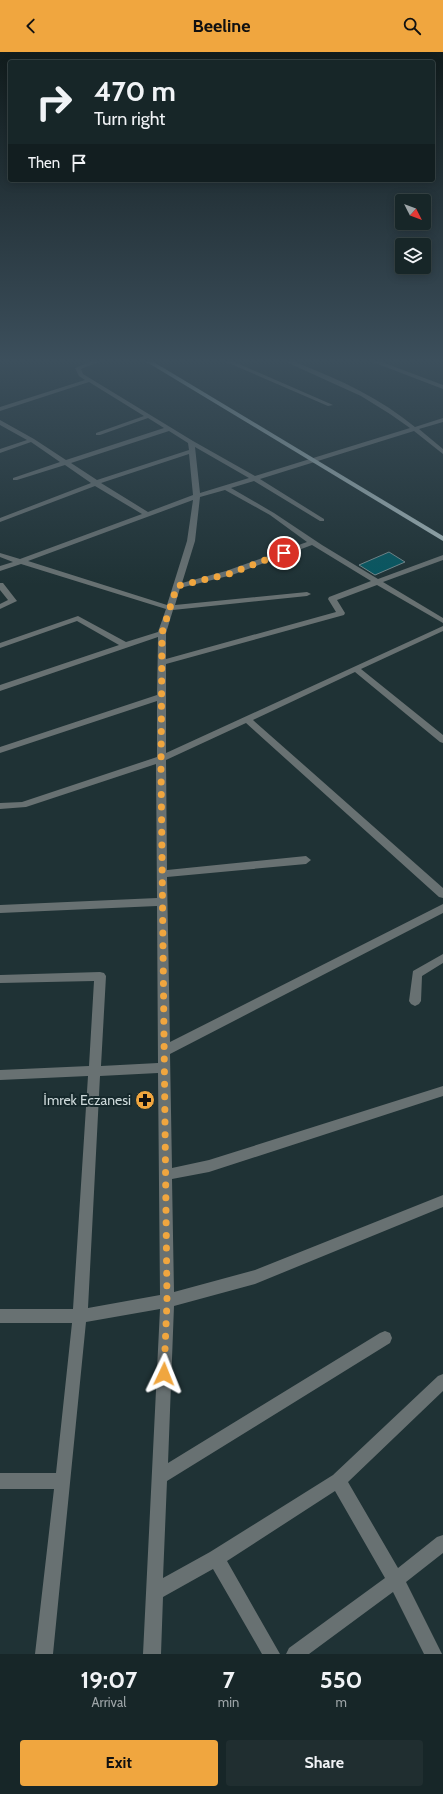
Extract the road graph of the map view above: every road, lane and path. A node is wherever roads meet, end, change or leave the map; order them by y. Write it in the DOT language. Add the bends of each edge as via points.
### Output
graph roads {
  1 [pos="24,436"];
  2 [pos="145,436"];
  3 [pos="178,436"];
  4 [pos="273,436"];
  5 [pos="393,436"];
  6 [pos="423,436"];
  7 [pos="32,440"];
  8 [pos="191,447"];
  9 [pos="0,452"];
  10 [pos="443,452"];
  11 [pos="313,460"];
  12 [pos="66,462"];
  13 [pos="254,478"];
  14 [pos="15,479"];
  15 [pos="96,483"];
  16 [pos="225,487"];
  17 [pos="197,496"];
  18 [pos="147,514"];
  19 [pos="0,520"];
  20 [pos="322,520"];
  21 [pos="443,539"];
  22 [pos="312,542"];
  23 [pos="0,555"];
  24 [pos="443,556"];
  25 [pos="17,562"];
  26 [pos="0,568"];
  27 [pos="376,582"];
  28 [pos="0,585"];
  29 [pos="177,586"];
  30 [pos="307,594"];
  31 [pos="0,607"];
  32 [pos="170,608"];
  33 [pos="443,621"];
  34 [pos="443,628"];
  35 [pos="162,633"];
  36 [pos="125,645"];
  37 [pos="0,646"];
  38 [pos="162,663"];
  39 [pos="356,669"];
  40 [pos="0,688"];
  41 [pos="161,697"];
  42 [pos="247,719"];
  43 [pos="443,740"];
  44 [pos="0,750"];
  45 [pos="161,759"];
  46 [pos="0,806"];
  47 [pos="306,860"];
  48 [pos="162,874"];
  49 [pos="443,894"];
  50 [pos="162,902"];
  51 [pos="443,908"];
  52 [pos="0,909"];
  53 [pos="443,958"];
  54 [pos="0,979"];
  55 [pos="415,1001"];
  56 [pos="164,1051"];
  57 [pos="164,1068"];
  58 [pos="93,1071"];
  59 [pos="0,1075"];
  60 [pos="443,1091"];
  61 [pos="165,1175"];
  62 [pos="443,1201"];
  63 [pos="167,1301"];
  64 [pos="0,1316"];
  65 [pos="80,1316"];
  66 [pos="385,1338"];
  67 [pos="443,1381"];
  68 [pos="160,1477"];
  69 [pos="338,1480"];
  70 [pos="0,1481"];
  71 [pos="63,1481"];
  72 [pos="443,1543"];
  73 [pos="216,1558"];
  74 [pos="396,1580"];
  75 [pos="154,1592"];
  76 [pos="44,1654"];
  77 [pos="152,1654"];
  78 [pos="271,1654"];
  79 [pos="294,1654"];
  80 [pos="433,1654"];
  1 -- 7 [label="street"];
  2 -- 12 [label="street"];
  3 -- 8 [label="street"];
  4 -- 11 [label="main road"];
  5 -- 11 [label="street"];
  6 -- 10 [label="street"];
  7 -- 9 [label="street"];
  7 -- 12 [label="street"];
  8 -- 13 [label="street"];
  8 -- 15 [label="street"];
  8 -- 17 [label="street"];
  11 -- 13 [label="street"];
  11 -- 21 [label="main road"];
  12 -- 14 [label="street"];
  12 -- 15 [label="street"];
  13 -- 16 [label="street"];
  13 -- 20 [label="street"];
  15 -- 18 [label="street"];
  15 -- 19 [label="street"];
  16 -- 17 [label="street"];
  16 -- 22 [label="street" via="272,514"];
  17 -- 18 [label="street"];
  17 -- 29 [label="street" via="191,541"];
  18 -- 25 [label="street"];
  22 -- 27 [label="street"];
  22 -- 29 [label="street" via="229,574"];
  23 -- 25 [label="street"];
  24 -- 27 [label="street"];
  25 -- 26 [label="street"];
  25 -- 32 [label="street"];
  27 -- 33 [label="street"];
  27 -- 38 [label="street" via="332,599 341,613"];
  28 -- 31 [label="street" via="13,601"];
  29 -- 32 [label="street"];
  30 -- 32 [label="street"];
  32 -- 35 [label="street"];
  34 -- 39 [label="street"];
  35 -- 36 [label="street"];
  35 -- 38 [label="street"];
  36 -- 37 [label="street" via="78,618"];
  36 -- 40 [label="street"];
  38 -- 41 [label="street"];
  39 -- 42 [label="street"];
  39 -- 43 [label="street"];
  41 -- 44 [label="street"];
  41 -- 45 [label="street"];
  42 -- 45 [label="street"];
  42 -- 49 [label="street"];
  45 -- 46 [label="street" via="23,805"];
  45 -- 48 [label="street"];
  47 -- 48 [label="street"];
  48 -- 50 [label="street"];
  50 -- 52 [label="street"];
  50 -- 56 [label="street"];
  51 -- 56 [label="street"];
  53 -- 55 [label="street" via="417,974"];
  54 -- 58 [label="street" via="100,976"];
  56 -- 57 [label="street"];
  57 -- 58 [label="street"];
  57 -- 61 [label="street"];
  58 -- 59 [label="street"];
  58 -- 65 [label="street"];
  60 -- 61 [label="street" via="209,1166"];
  61 -- 63 [label="street"];
  62 -- 63 [label="street" via="255,1277"];
  63 -- 65 [label="street"];
  63 -- 68 [label="street"];
  64 -- 65 [label="street"];
  65 -- 71 [label="street"];
  66 -- 68 [label="street"];
  67 -- 69 [label="street"];
  68 -- 75 [label="street"];
  69 -- 73 [label="street"];
  69 -- 74 [label="street"];
  70 -- 71 [label="street"];
  71 -- 76 [label="street"];
  72 -- 74 [label="street"];
  73 -- 75 [label="street"];
  73 -- 78 [label="street"];
  74 -- 79 [label="street"];
  74 -- 80 [label="street"];
  75 -- 77 [label="street"];
}
